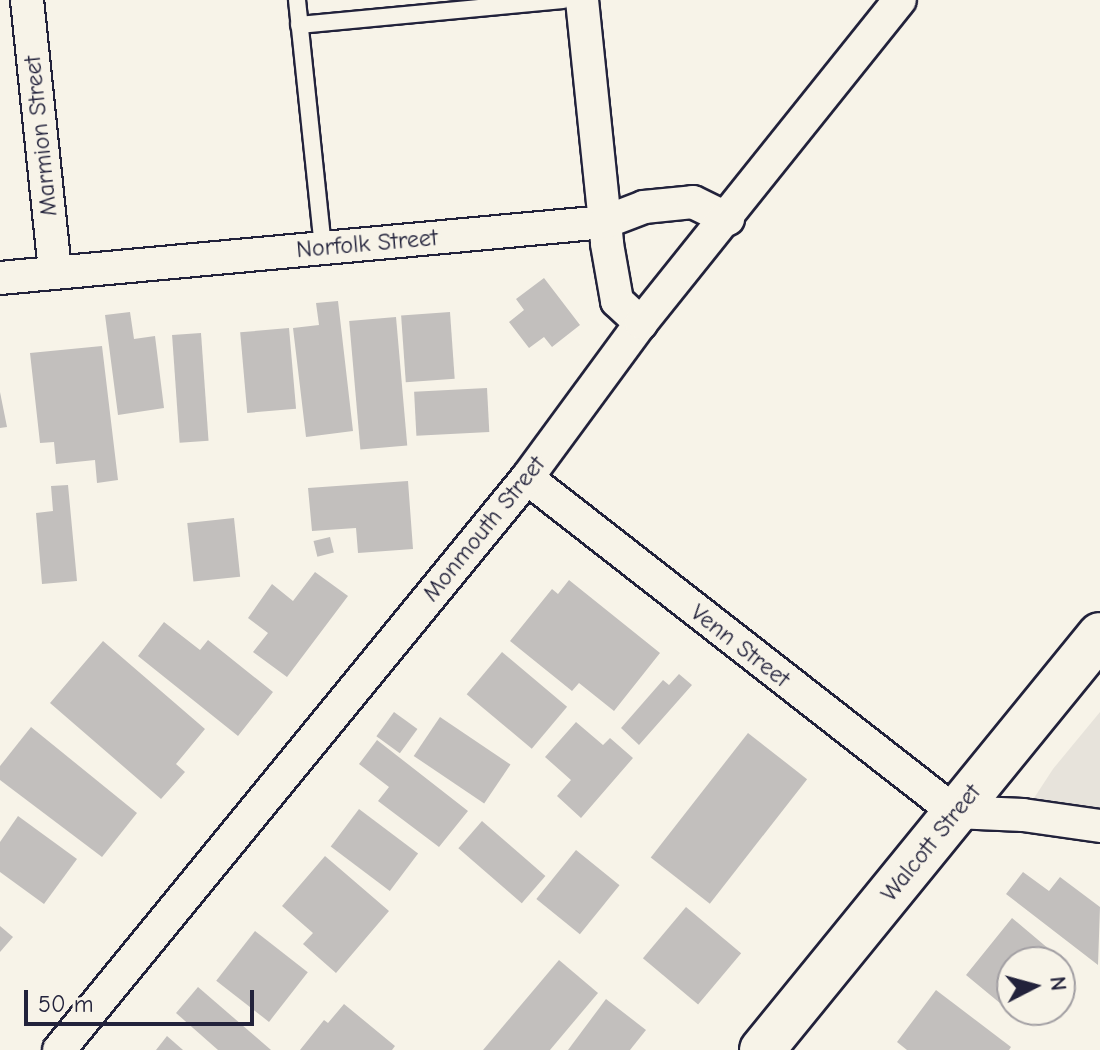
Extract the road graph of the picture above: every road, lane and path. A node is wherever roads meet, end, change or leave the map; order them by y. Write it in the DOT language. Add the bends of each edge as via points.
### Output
graph roads {
  1 [pos="27,0"];
  2 [pos="297,0"];
  3 [pos="563,0"];
  4 [pos="582,0"];
  5 [pos="900,0"];
  6 [pos="299,25"];
  7 [pos="728,219"];
  8 [pos="605,222"];
  9 [pos="323,248"];
  10 [pos="55,272"];
  11 [pos="0,278"];
  12 [pos="641,323"];
  13 [pos="527,478"];
  14 [pos="1100,635"];
  15 [pos="955,812"];
  16 [pos="1100,826"];
  17 [pos="59,1050"];
  18 [pos="762,1050"];
  1 -- 10 [label="street, Marmion Street"];
  2 -- 6 [label="lane"];
  3 -- 6 [label="lane"];
  4 -- 8 [label="street"];
  5 -- 7 [label="street, Monmouth Street"];
  6 -- 9 [label="lane"];
  7 -- 8 [label="street, Norfolk Street" via="693,202 644,207"];
  7 -- 12 [label="street, Monmouth Street"];
  8 -- 9 [label="street, Norfolk Street"];
  8 -- 12 [label="street" via="617,301"];
  9 -- 10 [label="street, Norfolk Street"];
  10 -- 11 [label="street, Norfolk Street"];
  12 -- 13 [label="street, Monmouth Street"];
  13 -- 15 [label="street, Venn Street"];
  13 -- 17 [label="street, Monmouth Street"];
  14 -- 15 [label="main road, Walcott Street"];
  15 -- 16 [label="street"];
  15 -- 18 [label="main road, Walcott Street"];
}
